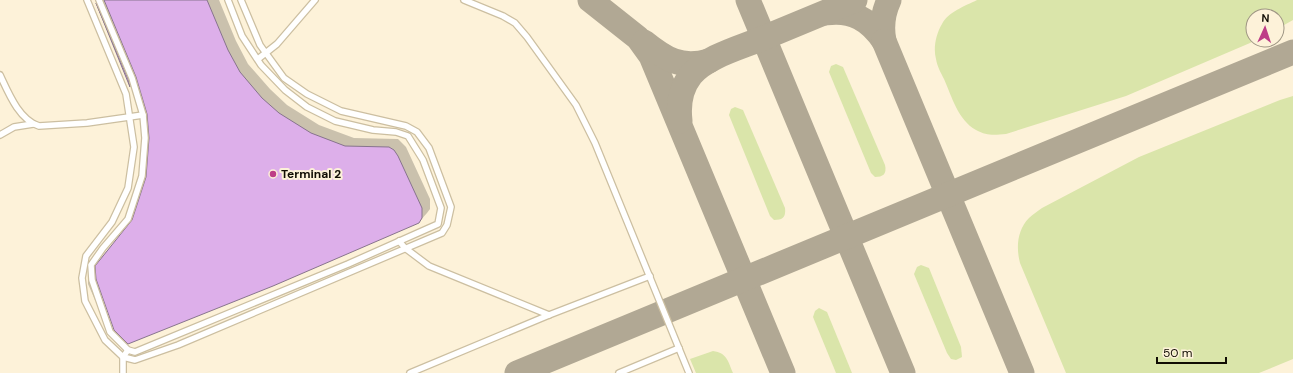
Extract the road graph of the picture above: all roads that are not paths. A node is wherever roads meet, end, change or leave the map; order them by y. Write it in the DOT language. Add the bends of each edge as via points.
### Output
graph roads {
  1 [pos="87,0"];
  2 [pos="98,0"];
  3 [pos="228,0"];
  4 [pos="241,0"];
  5 [pos="315,0"];
  6 [pos="464,0"];
  7 [pos="266,54"];
  8 [pos="258,60"];
  9 [pos="0,75"];
  10 [pos="143,115"];
  11 [pos="129,117"];
  12 [pos="32,124"];
  13 [pos="0,135"];
  14 [pos="399,241"];
  15 [pos="405,248"];
  16 [pos="650,276"];
  17 [pos="549,316"];
  18 [pos="678,348"];
  19 [pos="128,350"];
  20 [pos="123,357"];
  21 [pos="123,373"];
  22 [pos="410,373"];
  23 [pos="619,373"];
  24 [pos="689,373"];
  1 -- 11 [label="lane" via="126,94"];
  2 -- 10 [label="lane" via="132,78"];
  3 -- 8 [label="lane" via="242,36"];
  4 -- 7 [label="lane"];
  5 -- 7 [label="lane"];
  6 -- 16 [label="lane" via="503,16 515,24 576,105 595,143"];
  7 -- 8 [label="lane"];
  7 -- 15 [label="lane" via="284,78 307,94 341,111 406,126 418,132 429,148 451,207 447,225 442,233"];
  8 -- 14 [label="lane" via="285,90 306,107 335,121 408,136 423,160 441,208 438,224"];
  9 -- 12 [label="lane" via="22,114"];
  10 -- 11 [label="lane"];
  10 -- 19 [label="lane" via="145,138 142,176 128,220 91,265 92,280 110,332"];
  11 -- 12 [label="lane" via="81,124"];
  11 -- 20 [label="lane" via="134,147 128,188 112,222 86,256 82,278 85,301 105,340"];
  12 -- 13 [label="lane" via="14,127"];
  14 -- 15 [label="lane"];
  14 -- 19 [label="lane" via="135,352"];
  15 -- 17 [label="lane" via="430,266"];
  15 -- 20 [label="lane" via="178,345 135,360"];
  16 -- 17 [label="lane"];
  16 -- 18 [label="lane"];
  17 -- 22 [label="lane"];
  18 -- 23 [label="lane"];
  18 -- 24 [label="lane"];
  19 -- 20 [label="lane"];
  20 -- 21 [label="lane"];
}
